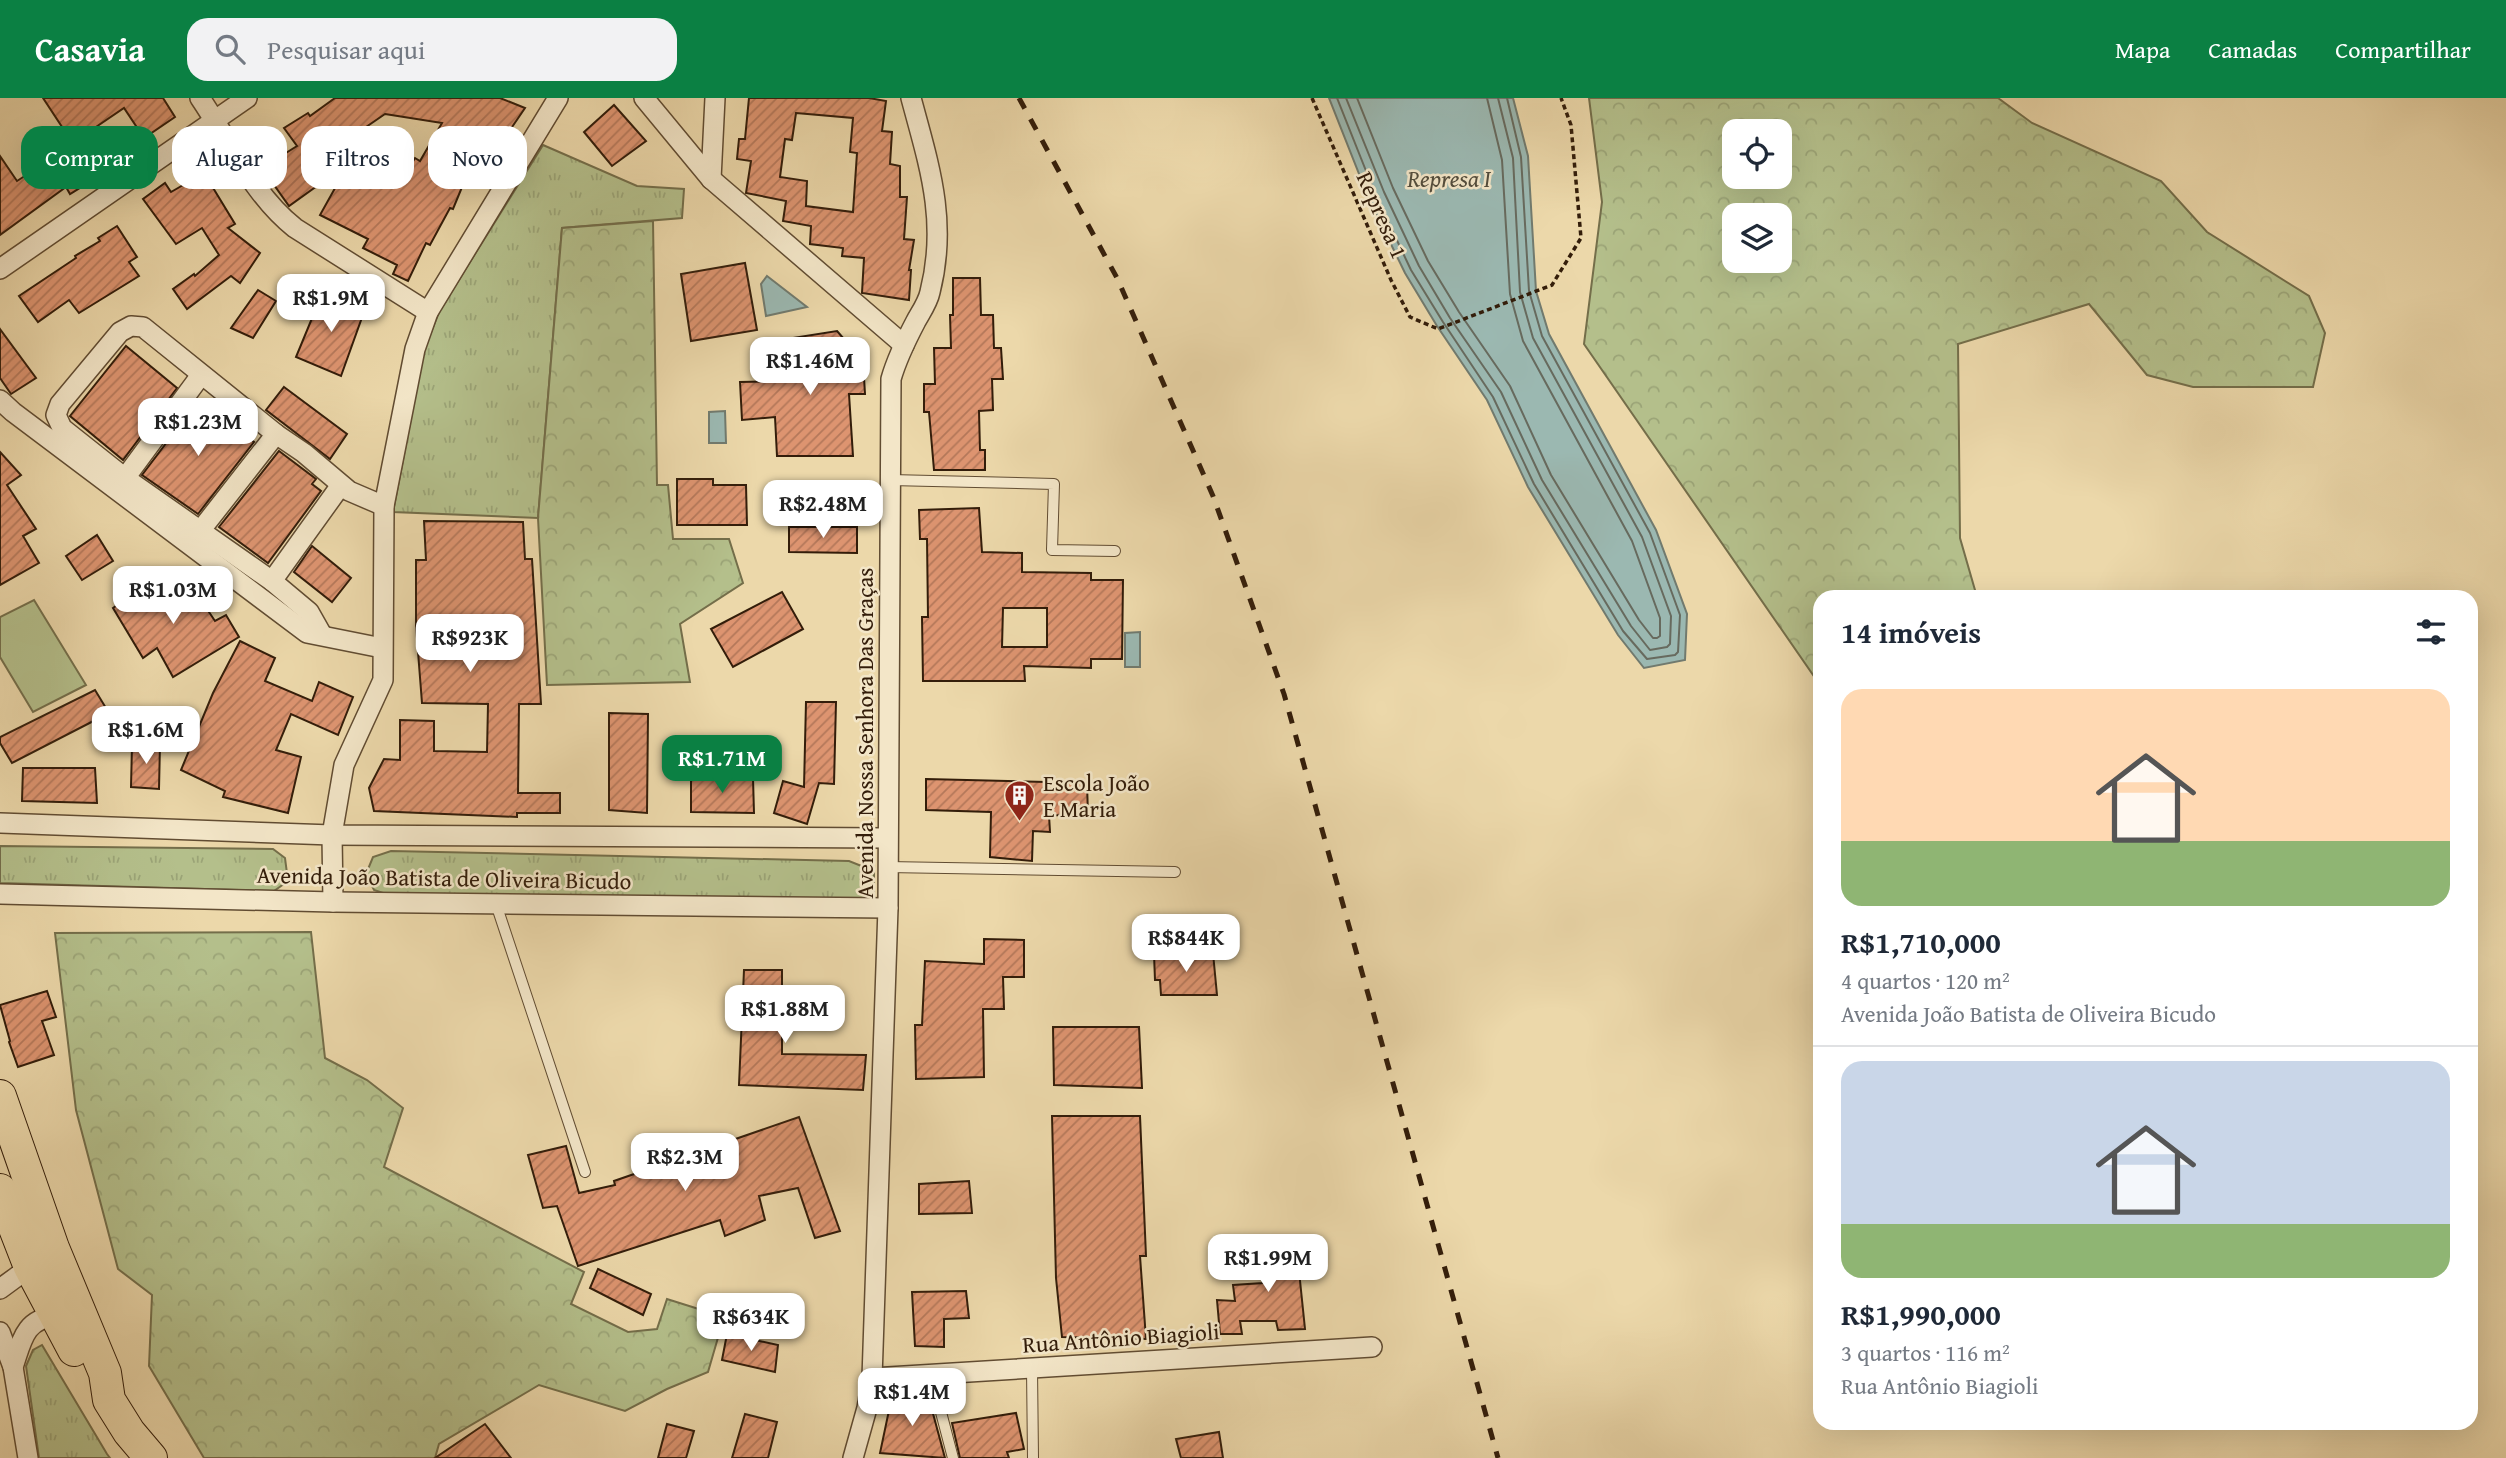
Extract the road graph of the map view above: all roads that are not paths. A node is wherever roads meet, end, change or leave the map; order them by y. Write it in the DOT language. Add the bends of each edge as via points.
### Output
graph roads {
  1 [pos="200,98"];
  2 [pos="247,98"];
  3 [pos="558,98"];
  4 [pos="644,98"];
  5 [pos="715,98"];
  6 [pos="911,98"];
  7 [pos="215,120"];
  8 [pos="711,179"];
  9 [pos="0,270"];
  10 [pos="428,312"];
  11 [pos="904,345"];
  12 [pos="201,375"];
  13 [pos="0,400"];
  14 [pos="276,434"];
  15 [pos="125,478"];
  16 [pos="889,480"];
  17 [pos="341,485"];
  18 [pos="384,506"];
  19 [pos="201,531"];
  20 [pos="1115,551"];
  21 [pos="272,581"];
  22 [pos="322,635"];
  23 [pos="382,648"];
  24 [pos="0,823"];
  25 [pos="331,835"];
  26 [pos="887,838"];
  27 [pos="887,867"];
  28 [pos="1175,872"];
  29 [pos="0,894"];
  30 [pos="333,902"];
  31 [pos="496,904"];
  32 [pos="888,908"];
  33 [pos="0,1096"];
  34 [pos="585,1172"];
  35 [pos="0,1190"];
  36 [pos="30,1267"];
  37 [pos="0,1289"];
  38 [pos="56,1316"];
  39 [pos="0,1332"];
  40 [pos="1372,1347"];
  41 [pos="13,1367"];
  42 [pos="1032,1368"];
  43 [pos="931,1374"];
  44 [pos="872,1378"];
  45 [pos="109,1400"];
  46 [pos="28,1458"];
  47 [pos="151,1458"];
  48 [pos="853,1458"];
  49 [pos="953,1458"];
  50 [pos="1033,1458"];
  1 -- 7 [label="street"];
  2 -- 7 [label="street"];
  3 -- 10 [label="street"];
  4 -- 8 [label="street"];
  5 -- 8 [label="street"];
  6 -- 11 [label="street, Avenida Nossa Senhora Das Graças" via="938,209 937,246 930,294"];
  7 -- 9 [label="street"];
  7 -- 10 [label="street" via="278,215"];
  8 -- 11 [label="street"];
  10 -- 18 [label="street" via="415,349"];
  11 -- 16 [label="street, Avenida Nossa Senhora Das Graças" via="891,379"];
  12 -- 14 [label="street"];
  12 -- 15 [label="street"];
  12 -- 15 [label="street" via="143,327 131,326 120,332 60,404 56,415 62,428"];
  13 -- 22 [label="street" via="282,615 307,633"];
  14 -- 17 [label="street"];
  14 -- 19 [label="street"];
  15 -- 19 [label="street"];
  16 -- 20 [label="lane" via="1054,484 1052,550"];
  16 -- 26 [label="street, Avenida Nossa Senhora Das Graças"];
  17 -- 18 [label="street"];
  17 -- 21 [label="street"];
  18 -- 23 [label="street"];
  19 -- 21 [label="street"];
  21 -- 22 [label="street" via="309,612"];
  22 -- 23 [label="street"];
  23 -- 25 [label="street" via="383,680 344,765"];
  24 -- 25 [label="street, Avenida João Batista de Oliveira Bicudo"];
  25 -- 26 [label="street, Avenida João Batista de Oliveira Bicudo"];
  25 -- 30 [label="street"];
  26 -- 27 [label="street, Avenida Nossa Senhora Das Graças"];
  27 -- 28 [label="lane"];
  27 -- 32 [label="street, Avenida Nossa Senhora Das Graças"];
  29 -- 30 [label="street, Avenida João Batista de Oliveira Bicudo"];
  30 -- 31 [label="street, Avenida João Batista de Oliveira Bicudo"];
  31 -- 32 [label="street, Avenida João Batista de Oliveira Bicudo"];
  31 -- 34 [label="lane"];
  32 -- 44 [label="street, Avenida Nossa Senhora Das Graças"];
  33 -- 45 [label="main road" via="58,1261 105,1373"];
  35 -- 36 [label="main road"];
  36 -- 37 [label="street"];
  36 -- 38 [label="main road"];
  38 -- 41 [label="street" via="36,1320 29,1328"];
  38 -- 45 [label="main road"];
  39 -- 41 [label="street"];
  40 -- 42 [label="street, Rua Antônio Biagioli"];
  41 -- 46 [label="street"];
  42 -- 43 [label="street, Rua Antônio Biagioli"];
  42 -- 50 [label="lane"];
  43 -- 44 [label="street, Rua Antônio Biagioli"];
  43 -- 49 [label="lane"];
  44 -- 48 [label="street, Avenida Nossa Senhora Das Graças"];
  45 -- 47 [label="main road"];
}
